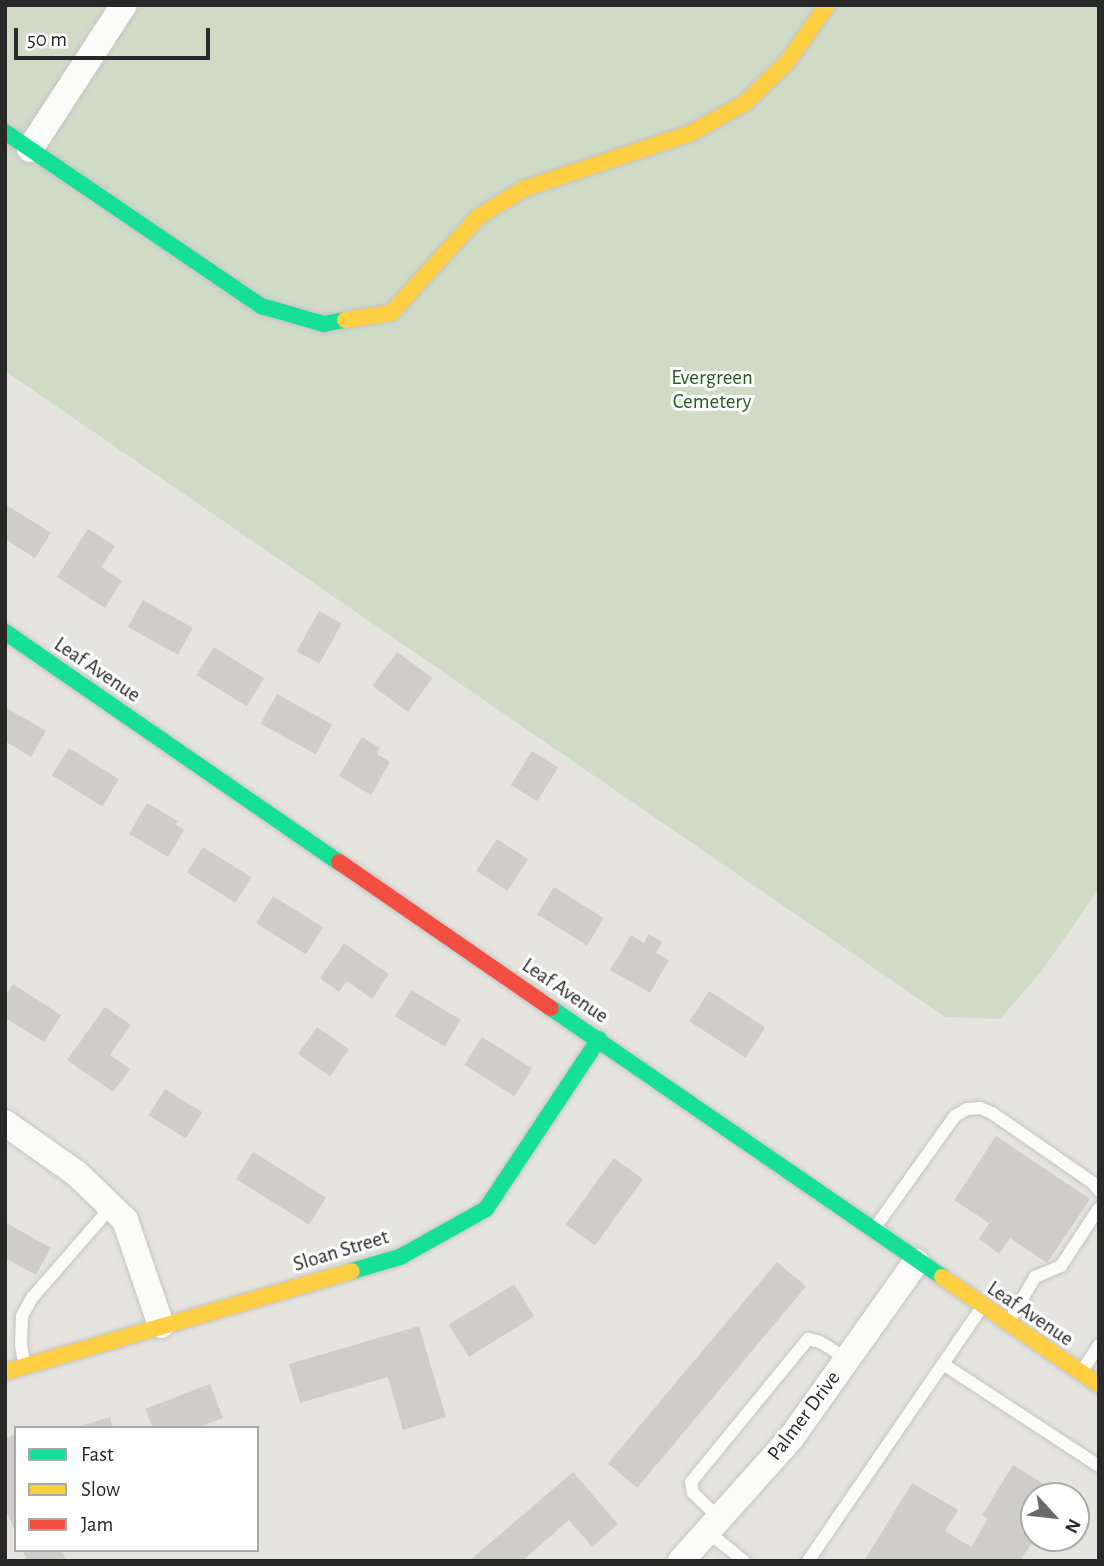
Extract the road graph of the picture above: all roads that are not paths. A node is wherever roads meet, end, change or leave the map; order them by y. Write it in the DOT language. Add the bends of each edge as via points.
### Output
graph roads {
  1 [pos="124,5"];
  2 [pos="827,5"];
  3 [pos="5,132"];
  4 [pos="30,149"];
  5 [pos="5,632"];
  6 [pos="599,1040"];
  7 [pos="5,1123"];
  8 [pos="1099,1191"];
  9 [pos="111,1207"];
  10 [pos="1099,1208"];
  11 [pos="872,1231"];
  12 [pos="916,1262"];
  13 [pos="982,1307"];
  14 [pos="1008,1324"];
  15 [pos="161,1325"];
  16 [pos="1099,1345"];
  17 [pos="847,1359"];
  18 [pos="943,1364"];
  19 [pos="25,1366"];
  20 [pos="5,1372"];
  21 [pos="1080,1373"];
  22 [pos="1099,1385"];
  23 [pos="1099,1466"];
  24 [pos="714,1525"];
  25 [pos="681,1561"];
  26 [pos="744,1561"];
  27 [pos="808,1561"];
  1 -- 4 [label="street"];
  2 -- 4 [label="street" via="788,61 745,103 691,133 523,189 478,217 391,313 324,324 261,306"];
  3 -- 4 [label="street"];
  5 -- 6 [label="street, Leaf Avenue"];
  6 -- 11 [label="street, Leaf Avenue"];
  6 -- 15 [label="street, Sloan Street" via="486,1209 400,1257"];
  7 -- 9 [label="street" via="76,1172"];
  8 -- 11 [label="lane" via="992,1113 967,1109 954,1116"];
  9 -- 15 [label="street" via="125,1220"];
  9 -- 19 [label="lane" via="32,1298 22,1316"];
  10 -- 14 [label="lane" via="1061,1266 1035,1278"];
  11 -- 12 [label="street, Leaf Avenue"];
  12 -- 13 [label="street, Leaf Avenue"];
  12 -- 17 [label="street, Palmer Drive"];
  13 -- 14 [label="street, Leaf Avenue"];
  13 -- 18 [label="lane"];
  14 -- 21 [label="street, Leaf Avenue"];
  15 -- 19 [label="street, Sloan Street"];
  16 -- 21 [label="lane"];
  17 -- 24 [label="street, Palmer Drive" via="791,1438"];
  17 -- 24 [label="lane" via="808,1339 691,1482 692,1493"];
  18 -- 23 [label="lane"];
  18 -- 27 [label="lane"];
  19 -- 20 [label="street, Sloan Street"];
  21 -- 22 [label="street, Leaf Avenue"];
  24 -- 25 [label="street, Palmer Drive"];
  24 -- 26 [label="lane"];
}
